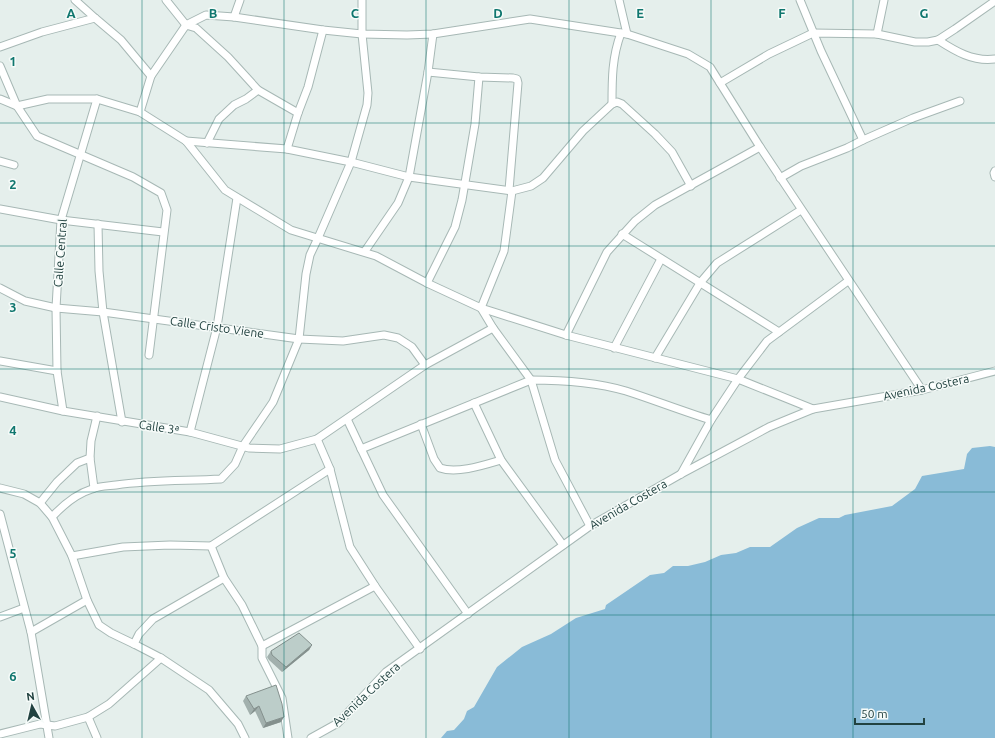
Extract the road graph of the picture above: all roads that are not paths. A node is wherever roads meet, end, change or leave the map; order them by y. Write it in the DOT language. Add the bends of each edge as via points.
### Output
graph roads {
  1 [pos="76,0"];
  2 [pos="166,0"];
  3 [pos="240,0"];
  4 [pos="362,0"];
  5 [pos="619,0"];
  6 [pos="800,0"];
  7 [pos="884,0"];
  8 [pos="995,1"];
  9 [pos="234,17"];
  10 [pos="95,18"];
  11 [pos="186,25"];
  12 [pos="323,30"];
  13 [pos="362,34"];
  14 [pos="433,34"];
  15 [pos="624,34"];
  16 [pos="813,34"];
  17 [pos="877,34"];
  18 [pos="938,40"];
  19 [pos="0,47"];
  20 [pos="995,59"];
  21 [pos="0,66"];
  22 [pos="428,72"];
  23 [pos="151,76"];
  24 [pos="479,77"];
  25 [pos="720,83"];
  26 [pos="258,90"];
  27 [pos="0,99"];
  28 [pos="97,99"];
  29 [pos="960,101"];
  30 [pos="612,104"];
  31 [pos="17,106"];
  32 [pos="140,112"];
  33 [pos="298,113"];
  34 [pos="863,140"];
  35 [pos="186,142"];
  36 [pos="207,143"];
  37 [pos="760,148"];
  38 [pos="287,149"];
  39 [pos="81,156"];
  40 [pos="0,161"];
  41 [pos="351,162"];
  42 [pos="14,165"];
  43 [pos="995,171"];
  44 [pos="409,177"];
  45 [pos="995,177"];
  46 [pos="780,178"];
  47 [pos="465,184"];
  48 [pos="690,186"];
  49 [pos="511,190"];
  50 [pos="237,198"];
  51 [pos="0,209"];
  52 [pos="801,210"];
  53 [pos="61,220"];
  54 [pos="98,224"];
  55 [pos="163,232"];
  56 [pos="622,234"];
  57 [pos="318,238"];
  58 [pos="365,251"];
  59 [pos="661,259"];
  60 [pos="848,281"];
  61 [pos="427,283"];
  62 [pos="700,283"];
  63 [pos="0,288"];
  64 [pos="56,308"];
  65 [pos="481,308"];
  66 [pos="103,312"];
  67 [pos="152,319"];
  68 [pos="217,327"];
  69 [pos="493,328"];
  70 [pos="779,332"];
  71 [pos="566,335"];
  72 [pos="299,339"];
  73 [pos="614,348"];
  74 [pos="149,355"];
  75 [pos="655,358"];
  76 [pos="0,361"];
  77 [pos="425,365"];
  78 [pos="57,371"];
  79 [pos="995,371"];
  80 [pos="738,379"];
  81 [pos="531,380"];
  82 [pos="922,390"];
  83 [pos="0,397"];
  84 [pos="474,402"];
  85 [pos="813,409"];
  86 [pos="63,411"];
  87 [pos="97,416"];
  88 [pos="347,419"];
  89 [pos="711,420"];
  90 [pos="122,422"];
  91 [pos="421,424"];
  92 [pos="190,432"];
  93 [pos="317,439"];
  94 [pos="243,446"];
  95 [pos="361,449"];
  96 [pos="90,458"];
  97 [pos="501,460"];
  98 [pos="330,469"];
  99 [pos="681,474"];
  100 [pos="0,488"];
  101 [pos="94,488"];
  102 [pos="40,503"];
  103 [pos="0,514"];
  104 [pos="52,517"];
  105 [pos="590,526"];
  106 [pos="563,545"];
  107 [pos="211,546"];
  108 [pos="72,556"];
  109 [pos="224,578"];
  110 [pos="375,586"];
  111 [pos="87,600"];
  112 [pos="24,608"];
  113 [pos="468,614"];
  114 [pos="0,617"];
  115 [pos="31,632"];
  116 [pos="134,644"];
  117 [pos="262,646"];
  118 [pos="420,649"];
  119 [pos="161,658"];
  120 [pos="88,717"];
  121 [pos="47,725"];
  122 [pos="0,734"];
  123 [pos="49,738"];
  124 [pos="96,738"];
  125 [pos="245,738"];
  126 [pos="288,738"];
  127 [pos="311,738"];
  1 -- 10 [label="street"];
  2 -- 11 [label="street"];
  3 -- 9 [label="street"];
  4 -- 13 [label="street"];
  5 -- 15 [label="street"];
  6 -- 16 [label="street"];
  7 -- 17 [label="street"];
  8 -- 18 [label="street"];
  9 -- 11 [label="street" via="206,15"];
  9 -- 12 [label="street"];
  10 -- 19 [label="street" via="42,32"];
  10 -- 23 [label="street" via="121,40"];
  11 -- 23 [label="street"];
  11 -- 26 [label="street" via="196,28 228,57"];
  12 -- 13 [label="street"];
  12 -- 33 [label="street" via="308,87"];
  13 -- 14 [label="street"];
  13 -- 41 [label="street" via="367,105"];
  14 -- 15 [label="street" via="530,19"];
  14 -- 22 [label="street"];
  15 -- 25 [label="street" via="688,54 710,67"];
  15 -- 30 [label="street" via="615,48"];
  16 -- 17 [label="street"];
  16 -- 25 [label="street" via="769,54"];
  16 -- 34 [label="street"];
  17 -- 18 [label="street" via="916,42"];
  18 -- 20 [label="street" via="971,58"];
  21 -- 31 [label="street"];
  22 -- 24 [label="street"];
  22 -- 44 [label="street"];
  23 -- 32 [label="street"];
  24 -- 47 [label="street" via="475,124"];
  24 -- 49 [label="street" via="517,79"];
  25 -- 37 [label="street"];
  26 -- 33 [label="street"];
  26 -- 36 [label="street" via="234,105 220,119"];
  27 -- 31 [label="street"];
  28 -- 31 [label="street" via="48,99"];
  28 -- 32 [label="street"];
  28 -- 39 [label="street, Calle Central"];
  29 -- 34 [label="street"];
  30 -- 48 [label="street" via="622,104 655,134 672,152"];
  30 -- 49 [label="street" via="583,131 542,178 531,186"];
  31 -- 39 [label="street" via="37,136"];
  32 -- 35 [label="street"];
  33 -- 38 [label="street"];
  34 -- 46 [label="street" via="801,166"];
  35 -- 36 [label="street"];
  35 -- 50 [label="street" via="225,190"];
  36 -- 38 [label="street"];
  37 -- 46 [label="street"];
  37 -- 48 [label="street"];
  38 -- 41 [label="street"];
  39 -- 53 [label="street, Calle Central"];
  39 -- 55 [label="street" via="133,177 161,193 167,210"];
  40 -- 42 [label="street"];
  41 -- 44 [label="street"];
  41 -- 57 [label="street"];
  43 -- 45 [label="street"];
  44 -- 47 [label="street"];
  44 -- 58 [label="street" via="398,203"];
  46 -- 52 [label="street"];
  47 -- 49 [label="street"];
  47 -- 61 [label="street" via="455,227"];
  48 -- 56 [label="street" via="655,205"];
  49 -- 65 [label="street" via="504,251"];
  50 -- 57 [label="street" via="291,230"];
  50 -- 68 [label="street"];
  51 -- 53 [label="street"];
  52 -- 60 [label="street"];
  52 -- 62 [label="street" via="717,263"];
  53 -- 54 [label="street"];
  53 -- 64 [label="street, Calle Central"];
  54 -- 55 [label="street"];
  54 -- 66 [label="street"];
  55 -- 67 [label="street"];
  56 -- 59 [label="street"];
  56 -- 71 [label="street" via="607,252"];
  57 -- 58 [label="street"];
  57 -- 72 [label="street" via="307,268"];
  58 -- 61 [label="street"];
  59 -- 62 [label="street"];
  59 -- 73 [label="street"];
  60 -- 70 [label="street"];
  60 -- 82 [label="street"];
  61 -- 65 [label="street"];
  62 -- 70 [label="street"];
  62 -- 75 [label="street"];
  63 -- 64 [label="street, Calle Cristo Viene" via="25,301"];
  64 -- 66 [label="street, Calle Cristo Viene"];
  64 -- 78 [label="street, Calle Central"];
  65 -- 69 [label="street"];
  65 -- 71 [label="street"];
  66 -- 67 [label="street, Calle Cristo Viene"];
  66 -- 90 [label="street"];
  67 -- 68 [label="street, Calle Cristo Viene"];
  67 -- 74 [label="street"];
  68 -- 72 [label="street, Calle Cristo Viene"];
  68 -- 92 [label="street"];
  69 -- 77 [label="street, Calle 3ª"];
  69 -- 81 [label="street"];
  70 -- 80 [label="street" via="767,341"];
  71 -- 73 [label="street"];
  72 -- 77 [label="street, Calle Cristo Viene" via="343,341 384,335 398,338 412,347"];
  72 -- 94 [label="street" via="273,402"];
  73 -- 75 [label="street"];
  75 -- 80 [label="street"];
  76 -- 78 [label="street"];
  77 -- 88 [label="street, Calle 3ª"];
  78 -- 86 [label="street, Calle Central"];
  79 -- 82 [label="street, Avenida Costera"];
  80 -- 85 [label="street"];
  80 -- 89 [label="street"];
  81 -- 84 [label="street"];
  81 -- 89 [label="street" via="579,382 625,391"];
  81 -- 105 [label="street" via="555,460"];
  82 -- 85 [label="street, Avenida Costera"];
  83 -- 86 [label="street, Calle 3ª"];
  84 -- 91 [label="street"];
  84 -- 97 [label="street"];
  85 -- 99 [label="street, Avenida Costera" via="769,427"];
  86 -- 87 [label="street, Calle 3ª"];
  87 -- 90 [label="street, Calle 3ª"];
  87 -- 96 [label="street"];
  88 -- 93 [label="street, Calle 3ª"];
  88 -- 95 [label="street"];
  89 -- 99 [label="street"];
  90 -- 92 [label="street, Calle 3ª"];
  91 -- 95 [label="street"];
  91 -- 97 [label="street" via="440,468 452,471"];
  92 -- 94 [label="street, Calle 3ª"];
  93 -- 94 [label="street, Calle 3ª" via="280,449"];
  93 -- 98 [label="street"];
  94 -- 101 [label="street" via="236,464 221,478 181,482 146,481"];
  95 -- 113 [label="street" via="383,495"];
  96 -- 101 [label="street"];
  96 -- 102 [label="street" via="77,463"];
  97 -- 106 [label="street"];
  98 -- 107 [label="street"];
  98 -- 110 [label="street" via="350,547"];
  99 -- 105 [label="street, Avenida Costera"];
  100 -- 102 [label="street" via="24,494"];
  101 -- 104 [label="street" via="61,507"];
  102 -- 104 [label="street"];
  103 -- 112 [label="street"];
  104 -- 108 [label="street"];
  105 -- 106 [label="street, Avenida Costera"];
  106 -- 113 [label="street, Avenida Costera"];
  107 -- 108 [label="street" via="123,547"];
  107 -- 109 [label="street"];
  108 -- 111 [label="street"];
  109 -- 116 [label="street" via="153,619 139,634"];
  109 -- 117 [label="street" via="242,606"];
  110 -- 117 [label="street"];
  110 -- 118 [label="street"];
  111 -- 115 [label="street"];
  111 -- 116 [label="street" via="99,625 111,634"];
  112 -- 114 [label="street"];
  112 -- 115 [label="street"];
  113 -- 118 [label="street, Avenida Costera"];
  115 -- 121 [label="street"];
  116 -- 119 [label="street"];
  117 -- 126 [label="street" via="262,658 282,698"];
  118 -- 127 [label="street, Avenida Costera" via="386,672 338,724"];
  119 -- 120 [label="street" via="109,704"];
  119 -- 125 [label="street" via="209,690 238,724"];
  120 -- 121 [label="street" via="55,726"];
  120 -- 124 [label="street"];
  121 -- 122 [label="street" via="40,724"];
  121 -- 123 [label="street"];
}
